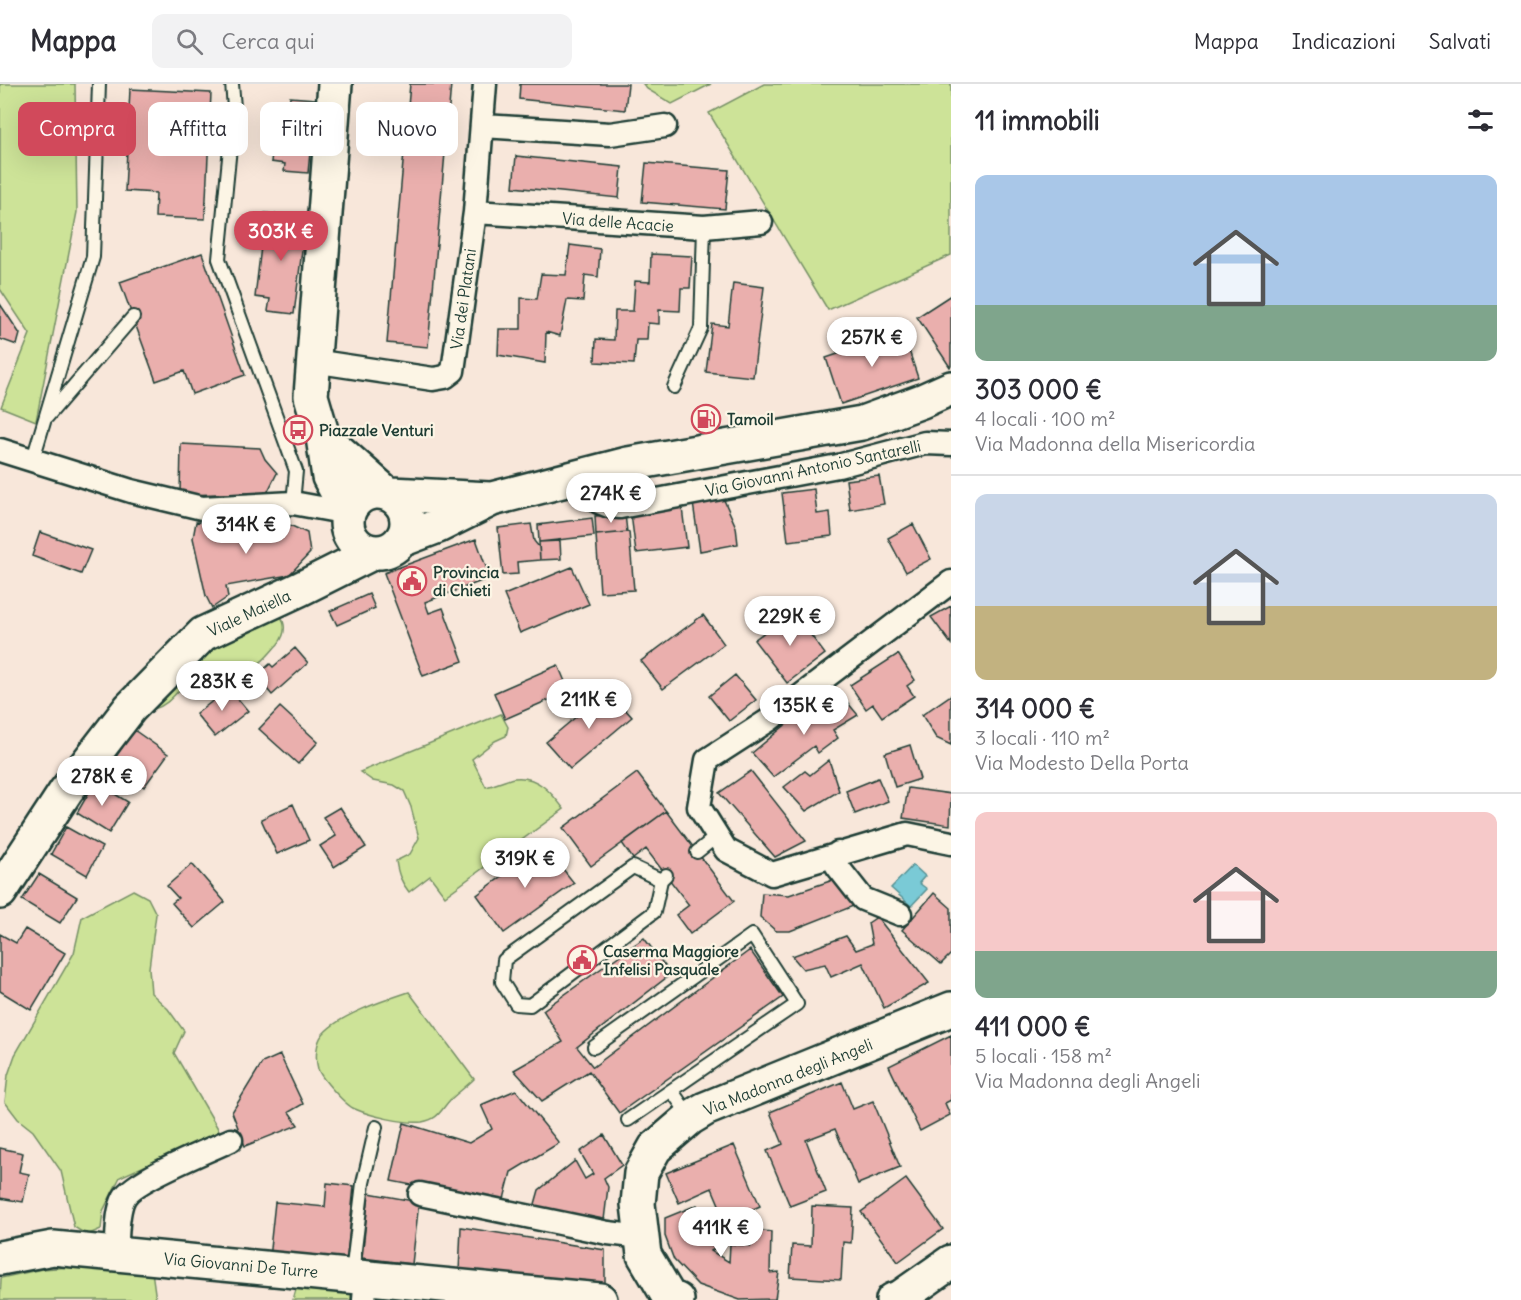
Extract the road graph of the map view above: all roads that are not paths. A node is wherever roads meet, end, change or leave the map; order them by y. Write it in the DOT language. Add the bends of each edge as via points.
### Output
graph roads {
  1 [pos="99,84"];
  2 [pos="232,84"];
  3 [pos="335,84"];
  4 [pos="485,84"];
  5 [pos="483,126"];
  6 [pos="665,126"];
  7 [pos="475,212"];
  8 [pos="761,222"];
  9 [pos="704,227"];
  10 [pos="133,317"];
  11 [pos="313,362"];
  12 [pos="674,387"];
  13 [pos="951,388"];
  14 [pos="44,420"];
  15 [pos="323,437"];
  16 [pos="951,444"];
  17 [pos="0,450"];
  18 [pos="33,459"];
  19 [pos="590,474"];
  20 [pos="388,493"];
  21 [pos="492,499"];
  22 [pos="293,503"];
  23 [pos="347,518"];
  24 [pos="387,546"];
  25 [pos="951,583"];
  26 [pos="300,590"];
  27 [pos="717,836"];
  28 [pos="951,843"];
  29 [pos="697,852"];
  30 [pos="838,853"];
  31 [pos="664,878"];
  32 [pos="0,892"];
  33 [pos="900,914"];
  34 [pos="951,1009"];
  35 [pos="594,1047"];
  36 [pos="672,1091"];
  37 [pos="690,1118"];
  38 [pos="628,1120"];
  39 [pos="376,1127"];
  40 [pos="231,1140"];
  41 [pos="420,1194"];
  42 [pos="642,1237"];
  43 [pos="116,1254"];
  44 [pos="0,1258"];
  45 [pos="951,1262"];
  46 [pos="360,1284"];
  47 [pos="669,1299"];
  48 [pos="600,1300"];
  49 [pos="893,1300"];
  1 -- 14 [label="lane" via="93,257"];
  2 -- 22 [label="lane" via="234,107 219,259 296,471"];
  3 -- 11 [label="main road"];
  4 -- 5 [label="street, Via dei Platani"];
  5 -- 6 [label="street" via="610,134"];
  5 -- 7 [label="street, Via dei Platani"];
  7 -- 9 [label="street, Via delle Acacie"];
  7 -- 11 [label="street, Via dei Platani" via="453,371 434,379"];
  8 -- 9 [label="street, Via delle Acacie"];
  9 -- 12 [label="lane" via="701,328"];
  10 -- 14 [label="lane"];
  11 -- 15 [label="main road" via="311,396"];
  13 -- 19 [label="main road" via="862,423"];
  14 -- 18 [label="lane"];
  15 -- 20 [label="main road"];
  15 -- 23 [label="main road" via="329,477"];
  16 -- 19 [label="street, Via Giovanni Antonio Santarelli" via="925,443 838,466 620,507 599,502"];
  17 -- 18 [label="street"];
  18 -- 22 [label="street" via="131,491 201,508"];
  19 -- 21 [label="main road"];
  20 -- 21 [label="main road"];
  20 -- 23 [label="main road" via="376,491 360,496"];
  20 -- 24 [label="main road" via="399,500 407,525"];
  21 -- 24 [label="main road, Viale Maiella"];
  22 -- 23 [label="street"];
  23 -- 24 [label="main road" via="352,539 359,546"];
  23 -- 26 [label="main road"];
  24 -- 26 [label="main road, Viale Maiella"];
  25 -- 27 [label="street" via="769,720 707,760 699,807"];
  26 -- 32 [label="main road, Viale Maiella" via="203,634 130,708 66,791"];
  27 -- 29 [label="lane"];
  27 -- 30 [label="street" via="726,850 772,874"];
  28 -- 30 [label="street" via="907,834"];
  30 -- 33 [label="street" via="837,866 863,899"];
  31 -- 31 [label="lane" via="633,867 504,960 501,982 516,1004 530,1005 654,912"];
  34 -- 37 [label="main road, Via Madonna degli Angeli"];
  35 -- 36 [label="lane" via="752,935 797,1004"];
  36 -- 37 [label="lane"];
  36 -- 38 [label="lane"];
  37 -- 42 [label="main road, Via Madonna degli Angeli" via="655,1148 641,1173 638,1204"];
  39 -- 46 [label="lane" via="363,1183"];
  40 -- 43 [label="street" via="140,1182 124,1197"];
  41 -- 42 [label="street"];
  42 -- 47 [label="main road, Via Madonna degli Angeli" via="644,1255"];
  43 -- 44 [label="main road, Via Giovanni De Turre" via="53,1248"];
  43 -- 46 [label="main road, Via Giovanni De Turre"];
  45 -- 49 [label="main road"];
  46 -- 48 [label="main road, Via Giovanni De Turre"];
}
